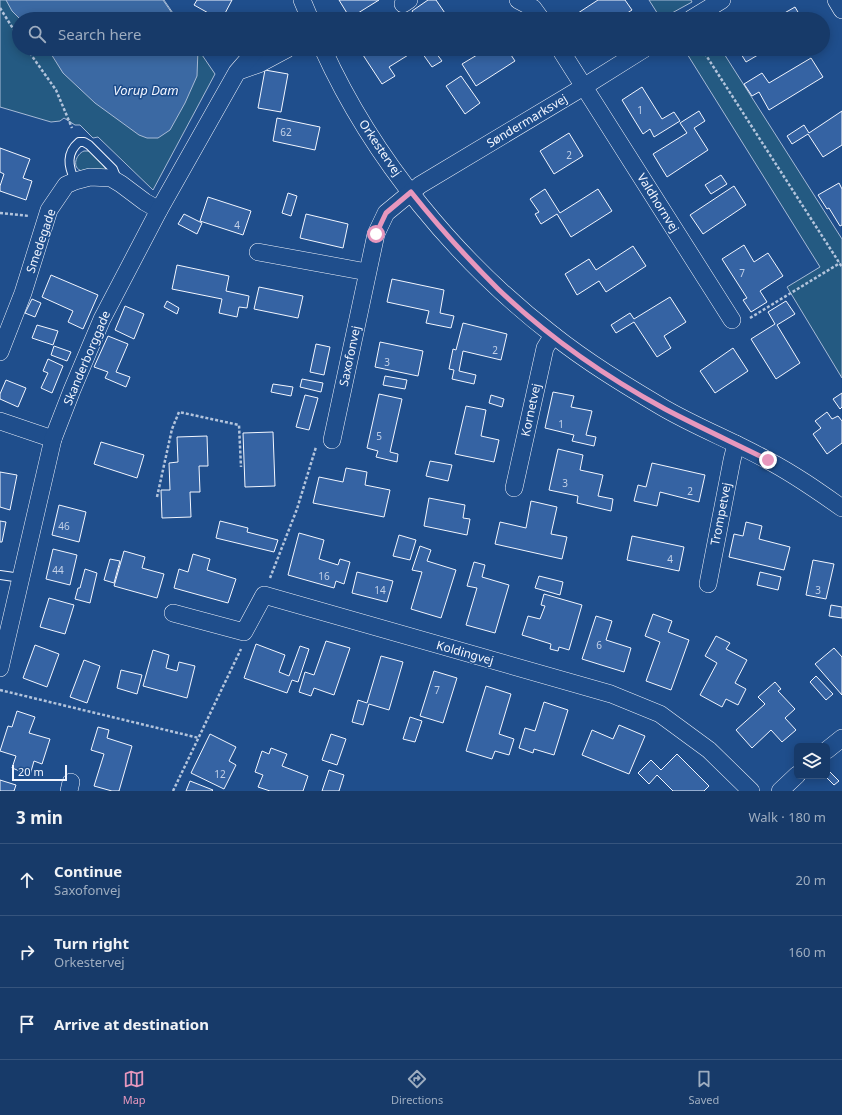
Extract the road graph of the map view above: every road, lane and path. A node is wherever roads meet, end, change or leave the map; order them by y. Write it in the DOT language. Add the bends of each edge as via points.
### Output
graph roads {
  1 [pos="302,0"];
  2 [pos="518,0"];
  3 [pos="722,0"];
  4 [pos="836,0"];
  5 [pos="0,8"];
  6 [pos="842,10"];
  7 [pos="307,12"];
  8 [pos="536,12"];
  9 [pos="702,12"];
  10 [pos="12,27"];
  11 [pos="32,56"];
  12 [pos="251,56"];
  13 [pos="273,56"];
  14 [pos="326,56"];
  15 [pos="565,56"];
  16 [pos="633,56"];
  17 [pos="707,56"];
  18 [pos="237,72"];
  19 [pos="585,86"];
  20 [pos="72,128"];
  21 [pos="114,179"];
  22 [pos="75,181"];
  23 [pos="411,192"];
  24 [pos="159,210"];
  25 [pos="0,213"];
  26 [pos="47,218"];
  27 [pos="258,252"];
  28 [pos="840,263"];
  29 [pos="842,267"];
  30 [pos="368,272"];
  31 [pos="732,320"];
  32 [pos="553,335"];
  33 [pos="0,352"];
  34 [pos="0,421"];
  35 [pos="53,439"];
  36 [pos="332,440"];
  37 [pos="736,444"];
  38 [pos="241,467"];
  39 [pos="514,488"];
  40 [pos="157,497"];
  41 [pos="842,508"];
  42 [pos="0,575"];
  43 [pos="22,578"];
  44 [pos="708,584"];
  45 [pos="264,595"];
  46 [pos="173,613"];
  47 [pos="244,632"];
  48 [pos="0,668"];
  49 [pos="0,690"];
  50 [pos="199,738"];
  51 [pos="842,738"];
  52 [pos="830,748"];
  53 [pos="794,778"];
  54 [pos="173,791"];
  55 [pos="751,791"];
  56 [pos="780,791"];
  1 -- 7 [label="street"];
  2 -- 8 [label="street"];
  3 -- 9 [label="street"];
  4 -- 6 [label="street"];
  5 -- 10 [label="path"];
  11 -- 20 [label="path" via="56,90"];
  12 -- 18 [label="street, Skanderborggade"];
  13 -- 18 [label="street"];
  14 -- 23 [label="street, Orkestervej" via="365,127"];
  15 -- 19 [label="street, Valdhornvej"];
  16 -- 19 [label="street, Søndermarksvej"];
  17 -- 28 [label="path"];
  18 -- 24 [label="street, Skanderborggade"];
  19 -- 23 [label="street, Søndermarksvej"];
  19 -- 31 [label="street, Valdhornvej"];
  21 -- 22 [label="street, Smedegade" via="90,177"];
  21 -- 22 [label="lane" via="115,174 109,165 89,144 79,142 69,158"];
  21 -- 24 [label="street"];
  22 -- 26 [label="street, Smedegade" via="66,185 49,210"];
  23 -- 30 [label="street, Saxofonvej" via="386,213 376,234"];
  23 -- 32 [label="street, Orkestervej" via="485,275"];
  24 -- 35 [label="street, Skanderborggade" via="102,319"];
  25 -- 26 [label="path"];
  26 -- 33 [label="street, Smedegade" via="23,293"];
  27 -- 30 [label="street"];
  28 -- 29 [label="path"];
  28 -- 31 [label="path" via="744,321"];
  30 -- 36 [label="street, Saxofonvej"];
  32 -- 37 [label="street, Orkestervej" via="605,372 664,408"];
  32 -- 39 [label="street, Kornetvej" via="545,348"];
  34 -- 35 [label="street"];
  35 -- 43 [label="street, Skanderborggade"];
  36 -- 45 [label="path" via="317,444 297,509"];
  37 -- 41 [label="street, Orkestervej" via="779,467"];
  37 -- 44 [label="street, Trompetvej"];
  38 -- 40 [label="path" via="240,425 179,412 172,429"];
  42 -- 43 [label="lane"];
  43 -- 48 [label="street, Skanderborggade"];
  45 -- 47 [label="street"];
  45 -- 55 [label="street, Koldingvej" via="611,694 660,714 709,750"];
  46 -- 47 [label="street"];
  47 -- 50 [label="path" via="243,645"];
  49 -- 50 [label="path"];
  50 -- 54 [label="path"];
  51 -- 52 [label="street"];
  53 -- 56 [label="street"];
}
